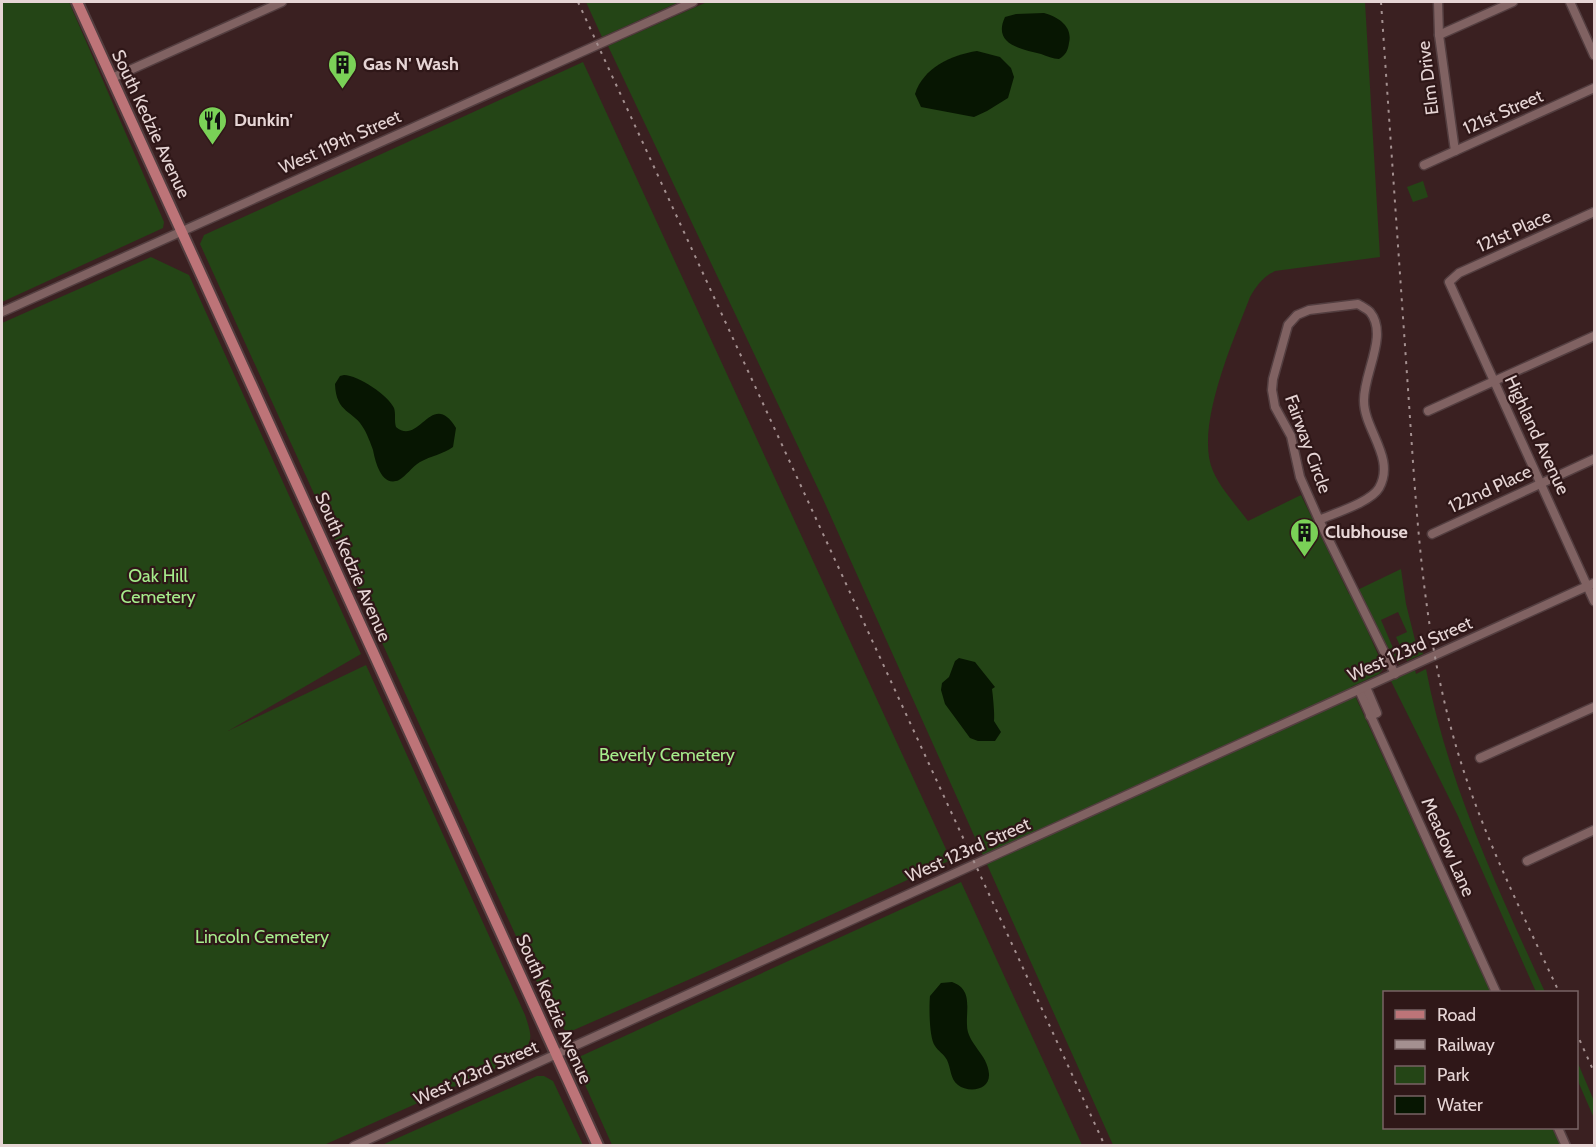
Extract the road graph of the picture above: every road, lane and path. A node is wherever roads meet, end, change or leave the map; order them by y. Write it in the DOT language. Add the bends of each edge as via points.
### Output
graph roads {
  1 [pos="77,2"];
  2 [pos="282,2"];
  3 [pos="693,2"];
  4 [pos="1438,2"];
  5 [pos="1513,2"];
  6 [pos="1570,2"];
  7 [pos="1439,35"];
  8 [pos="1594,55"];
  9 [pos="112,78"];
  10 [pos="1594,88"];
  11 [pos="1455,151"];
  12 [pos="1424,165"];
  13 [pos="1594,212"];
  14 [pos="182,231"];
  15 [pos="1449,282"];
  16 [pos="2,312"];
  17 [pos="1594,336"];
  18 [pos="1494,381"];
  19 [pos="1428,411"];
  20 [pos="1594,459"];
  21 [pos="1541,484"];
  22 [pos="1320,520"];
  23 [pos="1432,534"];
  24 [pos="1591,585"];
  25 [pos="1594,601"];
  26 [pos="1395,674"];
  27 [pos="1362,689"];
  28 [pos="1594,707"];
  29 [pos="1480,758"];
  30 [pos="1594,830"];
  31 [pos="1527,861"];
  32 [pos="1495,991"];
  33 [pos="556,1055"];
  34 [pos="1558,1129"];
  35 [pos="354,1146"];
  36 [pos="598,1146"];
  37 [pos="1566,1146"];
  1 -- 9 [label="main road, South Kedzie Avenue"];
  2 -- 9 [label="street"];
  3 -- 14 [label="street, West 119th Street"];
  4 -- 7 [label="street, Elm Drive"];
  5 -- 7 [label="street"];
  6 -- 8 [label="street"];
  7 -- 11 [label="street, Elm Drive"];
  9 -- 14 [label="main road, South Kedzie Avenue"];
  10 -- 11 [label="street, 121st Street"];
  11 -- 12 [label="street, 121st Street"];
  13 -- 15 [label="street, 121st Place" via="1459,273"];
  14 -- 16 [label="street, West 119th Street"];
  14 -- 33 [label="main road, South Kedzie Avenue"];
  15 -- 18 [label="street, Highland Avenue"];
  17 -- 18 [label="street"];
  18 -- 19 [label="street"];
  18 -- 21 [label="street, Highland Avenue"];
  20 -- 21 [label="street, 122nd Place"];
  21 -- 23 [label="street, 122nd Place"];
  21 -- 24 [label="street, Highland Avenue"];
  22 -- 22 [label="street, Fairway Circle" via="1300,477 1291,436 1275,407 1273,380 1288,325 1297,315 1358,304 1369,312 1377,334 1364,402 1368,423 1383,457 1384,477 1374,495"];
  22 -- 26 [label="street, Fairway Circle"];
  24 -- 25 [label="street, Highland Avenue"];
  24 -- 26 [label="street, West 123rd Street"];
  26 -- 27 [label="street, West 123rd Street"];
  27 -- 32 [label="street, Meadow Lane"];
  27 -- 33 [label="street, West 123rd Street"];
  28 -- 29 [label="street"];
  30 -- 31 [label="street"];
  33 -- 35 [label="street, West 123rd Street"];
  33 -- 36 [label="main road, South Kedzie Avenue"];
  34 -- 37 [label="street"];
}
